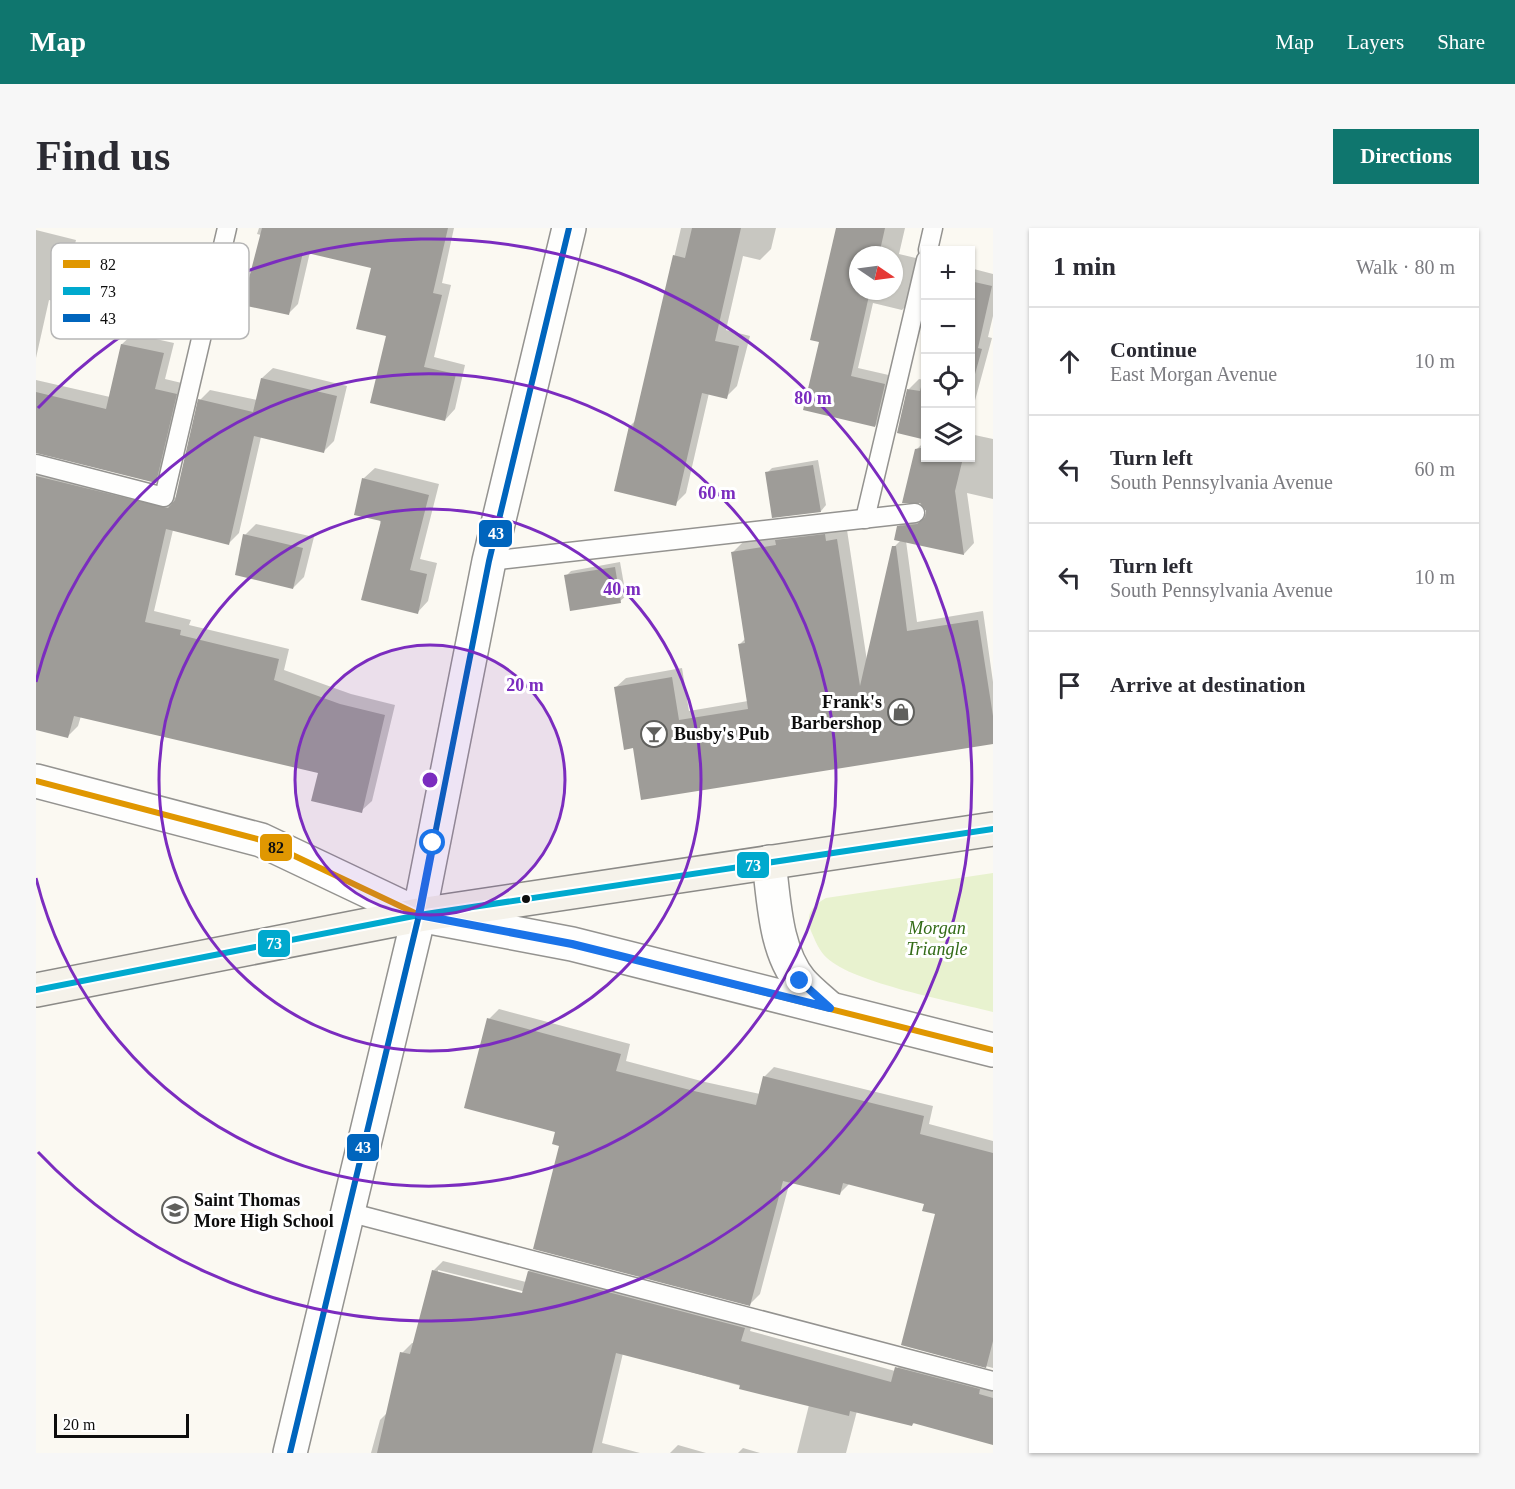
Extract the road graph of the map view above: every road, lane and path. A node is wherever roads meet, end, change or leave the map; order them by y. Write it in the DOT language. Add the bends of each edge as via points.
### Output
graph roads {
  1 [pos="227,228"];
  2 [pos="569,228"];
  3 [pos="933,228"];
  4 [pos="223,243"];
  5 [pos="929,246"];
  6 [pos="921,281"];
  7 [pos="201,339"];
  8 [pos="36,464"];
  9 [pos="915,513"];
  10 [pos="865,519"];
  11 [pos="489,561"];
  12 [pos="36,781"];
  13 [pos="993,829"];
  14 [pos="769,862"];
  15 [pos="419,915"];
  16 [pos="36,990"];
  17 [pos="830,1008"];
  18 [pos="993,1050"];
  19 [pos="348,1212"];
  20 [pos="993,1381"];
  21 [pos="290,1453"];
  1 -- 4 [label="lane"];
  2 -- 11 [label="street"];
  3 -- 5 [label="lane"];
  6 -- 10 [label="lane"];
  7 -- 8 [label="lane" via="164,497"];
  9 -- 10 [label="lane"];
  10 -- 11 [label="lane"];
  11 -- 15 [label="street"];
  12 -- 15 [label="street" via="261,840"];
  13 -- 14 [label="main road"];
  14 -- 15 [label="main road"];
  14 -- 17 [label="street" via="779,928 788,958 800,981"];
  15 -- 16 [label="main road"];
  15 -- 17 [label="street" via="572,944"];
  15 -- 19 [label="street"];
  17 -- 18 [label="street"];
  19 -- 20 [label="lane"];
  19 -- 21 [label="street"];
}
